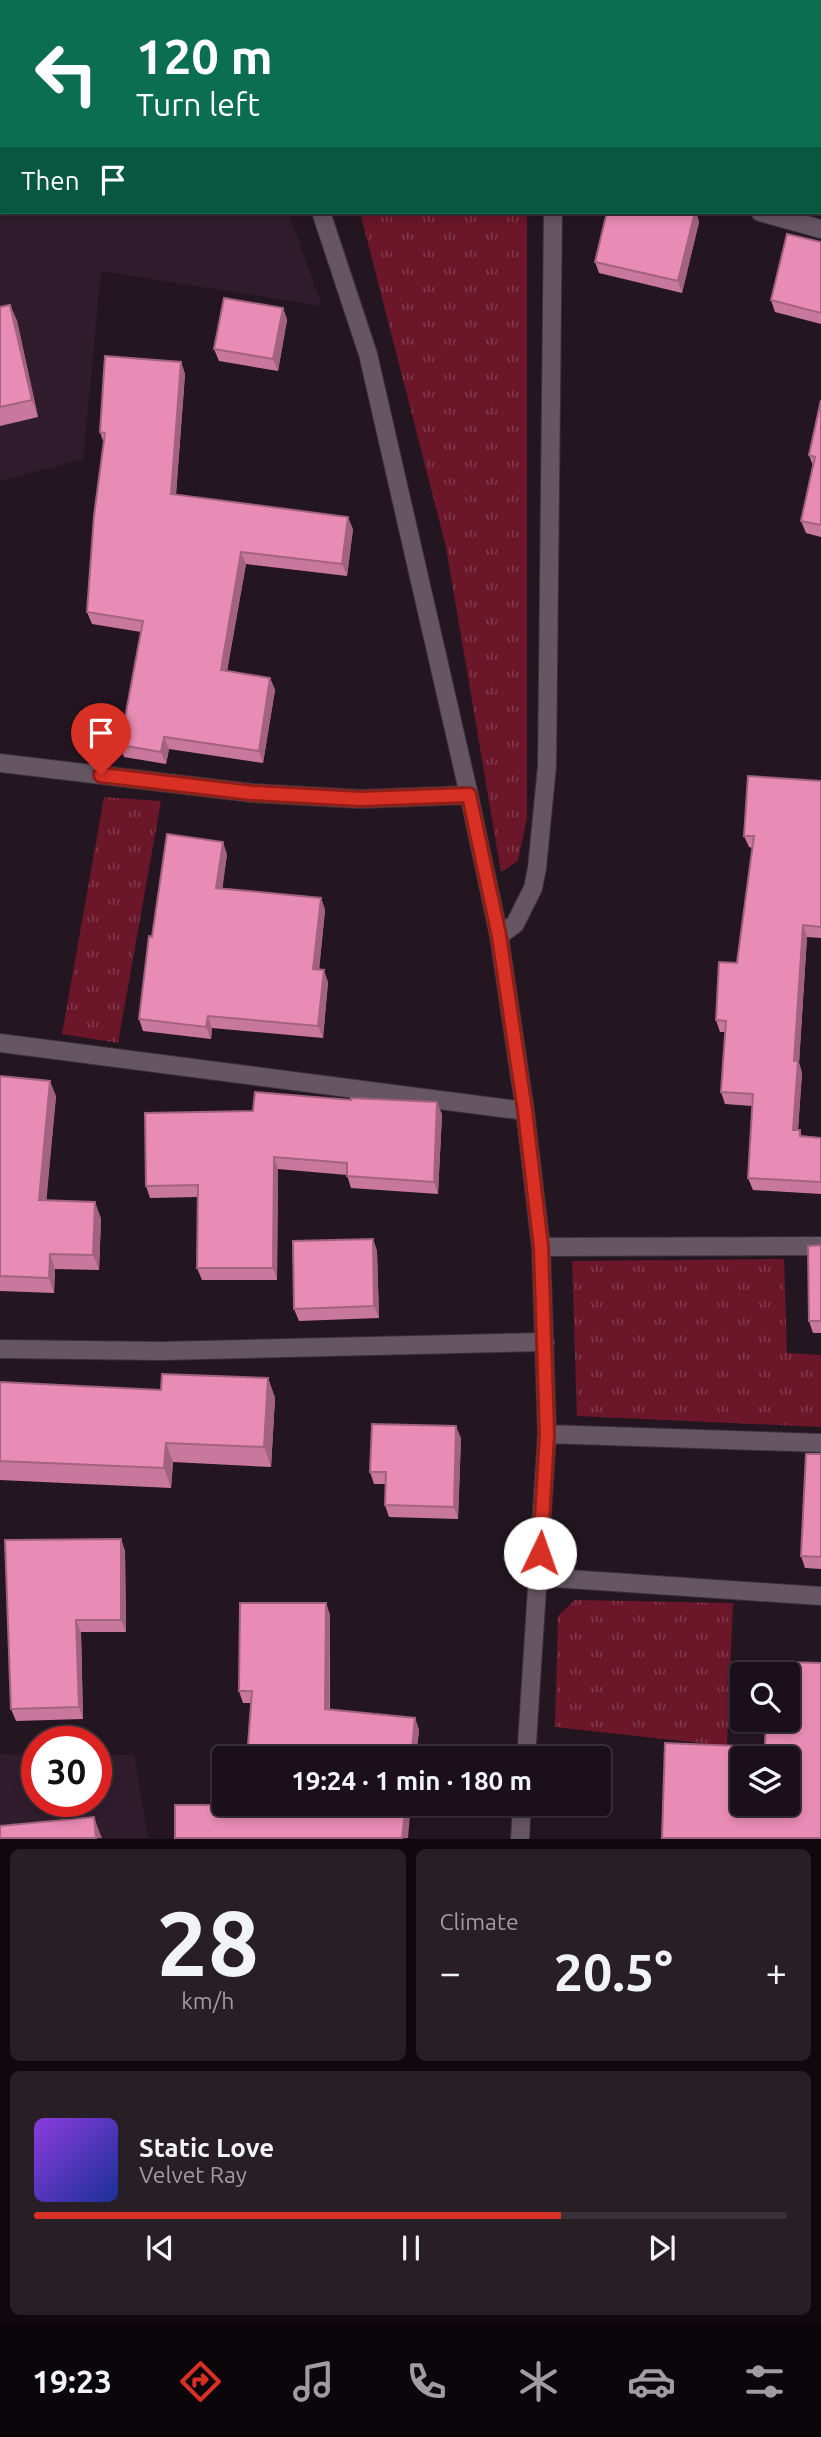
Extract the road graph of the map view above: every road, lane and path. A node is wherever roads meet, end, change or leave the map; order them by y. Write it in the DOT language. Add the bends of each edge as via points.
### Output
graph roads {
  1 [pos="322,214"];
  2 [pos="553,214"];
  3 [pos="767,214"];
  4 [pos="821,229"];
  5 [pos="0,763"];
  6 [pos="469,795"];
  7 [pos="499,936"];
  8 [pos="0,1043"];
  9 [pos="525,1111"];
  10 [pos="821,1246"];
  11 [pos="541,1247"];
  12 [pos="545,1342"];
  13 [pos="0,1349"];
  14 [pos="547,1434"];
  15 [pos="821,1443"];
  16 [pos="539,1577"];
  17 [pos="821,1596"];
  18 [pos="527,1746"];
  19 [pos="522,1816"];
  20 [pos="520,1839"];
  1 -- 6 [label="street" via="368,354"];
  2 -- 7 [label="street" via="547,765 533,888 515,924"];
  3 -- 4 [label="street"];
  5 -- 6 [label="street" via="252,793 360,799"];
  6 -- 7 [label="street"];
  7 -- 9 [label="street"];
  8 -- 9 [label="street"];
  9 -- 11 [label="street"];
  10 -- 11 [label="street"];
  11 -- 12 [label="street"];
  12 -- 13 [label="street" via="161,1351"];
  12 -- 14 [label="street"];
  14 -- 15 [label="street"];
  14 -- 16 [label="street"];
  16 -- 17 [label="street"];
  16 -- 18 [label="street"];
  19 -- 20 [label="street"];
}
